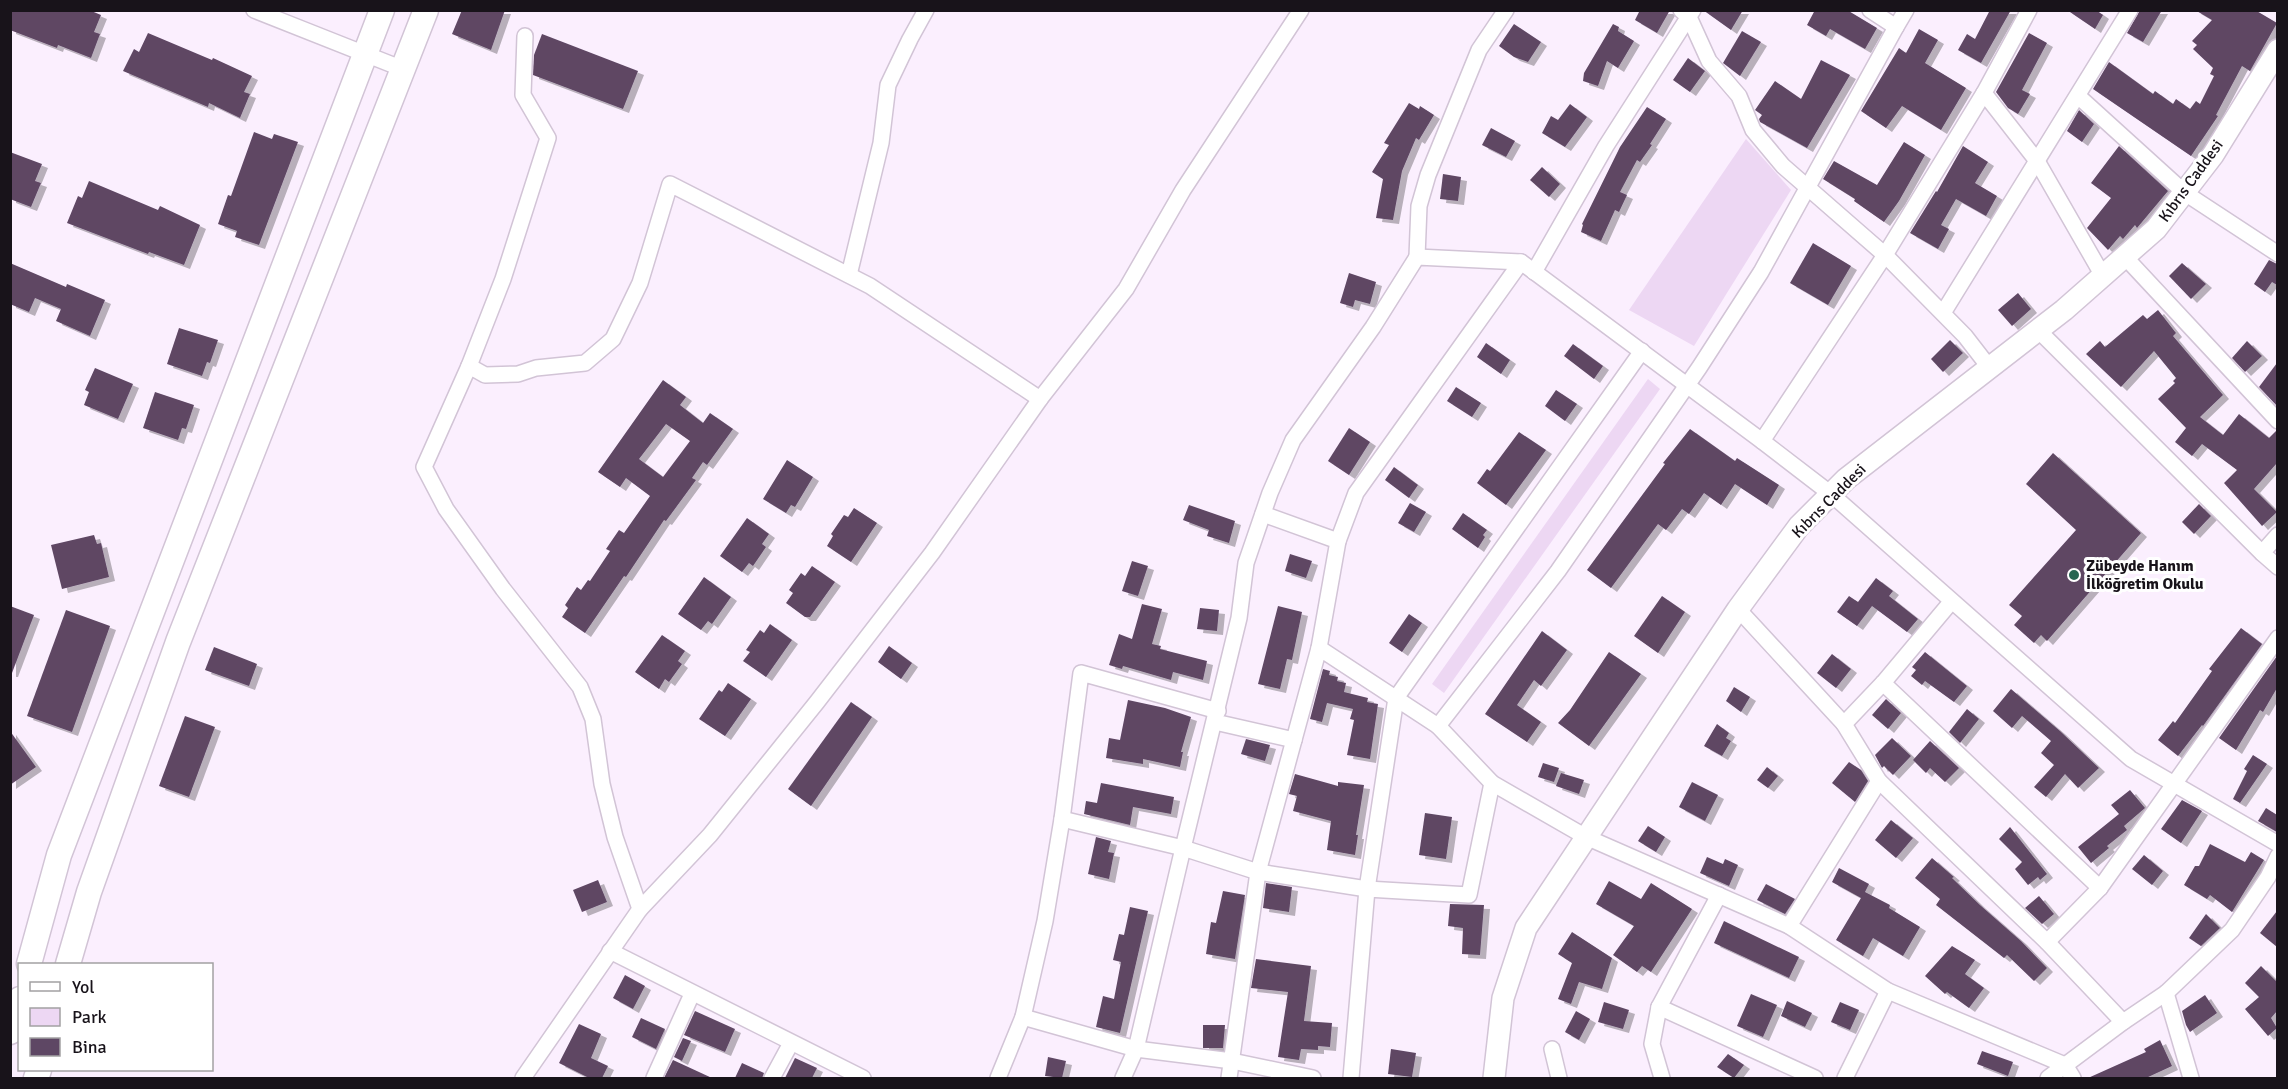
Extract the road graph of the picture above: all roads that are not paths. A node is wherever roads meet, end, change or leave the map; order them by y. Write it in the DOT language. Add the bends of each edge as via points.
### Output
graph roads {
  1 [pos="254,10"];
  2 [pos="381,10"];
  3 [pos="426,10"];
  4 [pos="926,10"];
  5 [pos="1301,10"];
  6 [pos="1506,10"];
  7 [pos="1870,10"];
  8 [pos="1906,10"];
  9 [pos="2029,10"];
  10 [pos="2130,10"];
  11 [pos="1688,13"];
  12 [pos="1896,27"];
  13 [pos="525,36"];
  14 [pos="2277,50"];
  15 [pos="365,53"];
  16 [pos="404,69"];
  17 [pos="1984,93"];
  18 [pos="2078,96"];
  19 [pos="2037,161"];
  20 [pos="1806,188"];
  21 [pos="2185,193"];
  22 [pos="2277,254"];
  23 [pos="1885,255"];
  24 [pos="1417,257"];
  25 [pos="2125,257"];
  26 [pos="1521,262"];
  27 [pos="1534,272"];
  28 [pos="849,275"];
  29 [pos="2103,276"];
  30 [pos="1943,313"];
  31 [pos="2038,330"];
  32 [pos="1642,351"];
  33 [pos="469,366"];
  34 [pos="1989,367"];
  35 [pos="1687,386"];
  36 [pos="1040,399"];
  37 [pos="2277,421"];
  38 [pos="1762,441"];
  39 [pos="1831,494"];
  40 [pos="1263,514"];
  41 [pos="2277,535"];
  42 [pos="1338,541"];
  43 [pos="2262,553"];
  44 [pos="2277,567"];
  45 [pos="1951,602"];
  46 [pos="1738,609"];
  47 [pos="2277,638"];
  48 [pos="1319,648"];
  49 [pos="1883,683"];
  50 [pos="1396,698"];
  51 [pos="1217,716"];
  52 [pos="1844,724"];
  53 [pos="1438,726"];
  54 [pos="1294,740"];
  55 [pos="1879,781"];
  56 [pos="1492,783"];
  57 [pos="2176,783"];
  58 [pos="1062,819"];
  59 [pos="1586,837"];
  60 [pos="2277,844"];
  61 [pos="1183,848"];
  62 [pos="2277,856"];
  63 [pos="1258,872"];
  64 [pos="2273,879"];
  65 [pos="2100,888"];
  66 [pos="1367,889"];
  67 [pos="1719,895"];
  68 [pos="640,909"];
  69 [pos="1788,926"];
  70 [pos="2047,942"];
  71 [pos="610,951"];
  72 [pos="29,963"];
  73 [pos="68,963"];
  74 [pos="1888,991"];
  75 [pos="2166,993"];
  76 [pos="692,994"];
  77 [pos="18,1006"];
  78 [pos="1659,1007"];
  79 [pos="1023,1017"];
  80 [pos="2123,1022"];
  81 [pos="10,1032"];
  82 [pos="791,1043"];
  83 [pos="1136,1049"];
  84 [pos="1552,1049"];
  85 [pos="1232,1061"];
  86 [pos="2069,1072"];
  87 [pos="523,1078"];
  88 [pos="654,1078"];
  89 [pos="772,1078"];
  90 [pos="863,1078"];
  91 [pos="998,1078"];
  92 [pos="1122,1078"];
  93 [pos="1229,1078"];
  94 [pos="1313,1078"];
  95 [pos="1351,1078"];
  96 [pos="1494,1078"];
  97 [pos="1559,1078"];
  98 [pos="1662,1078"];
  99 [pos="1815,1078"];
  100 [pos="1845,1078"];
  101 [pos="2049,1078"];
  102 [pos="2192,1078"];
  1 -- 15 [label="street"];
  2 -- 15 [label="main road"];
  3 -- 16 [label="main road"];
  4 -- 28 [label="street" via="888,85 882,142"];
  5 -- 36 [label="street" via="1183,190 1126,289"];
  6 -- 24 [label="street" via="1479,50 1428,175 1419,206"];
  7 -- 12 [label="street"];
  8 -- 12 [label="street"];
  9 -- 17 [label="street"];
  10 -- 18 [label="street"];
  11 -- 20 [label="street" via="1709,61 1738,96 1753,130"];
  11 -- 27 [label="street"];
  12 -- 20 [label="street"];
  13 -- 33 [label="street" via="523,95 548,138 503,279"];
  14 -- 21 [label="main road, Kıbrıs Caddesi"];
  15 -- 16 [label="street"];
  15 -- 72 [label="main road" via="59,855"];
  16 -- 73 [label="main road" via="178,642 89,892"];
  17 -- 19 [label="street"];
  17 -- 23 [label="street"];
  18 -- 19 [label="street"];
  18 -- 21 [label="street"];
  19 -- 29 [label="street"];
  19 -- 30 [label="street"];
  20 -- 23 [label="street"];
  20 -- 35 [label="street" via="1761,272"];
  21 -- 22 [label="street"];
  21 -- 25 [label="main road, Kıbrıs Caddesi"];
  23 -- 30 [label="street"];
  23 -- 38 [label="street"];
  24 -- 26 [label="street"];
  24 -- 40 [label="street" via="1293,440"];
  25 -- 29 [label="main road, Kıbrıs Caddesi"];
  25 -- 37 [label="street"];
  26 -- 27 [label="street"];
  26 -- 42 [label="street" via="1356,493"];
  27 -- 32 [label="street"];
  28 -- 33 [label="street" via="670,184 639,283 613,339 585,363 485,375"];
  28 -- 36 [label="street"];
  29 -- 31 [label="main road, Kıbrıs Caddesi"];
  30 -- 34 [label="street"];
  31 -- 34 [label="main road, Kıbrıs Caddesi"];
  31 -- 43 [label="street"];
  32 -- 35 [label="street"];
  32 -- 50 [label="street"];
  33 -- 68 [label="street" via="424,467 446,509 580,687 593,718 602,784 615,837"];
  34 -- 39 [label="main road, Kıbrıs Caddesi"];
  35 -- 38 [label="street"];
  35 -- 53 [label="street" via="1557,571"];
  36 -- 68 [label="street" via="932,554 818,702 710,835"];
  38 -- 39 [label="street"];
  39 -- 45 [label="street"];
  39 -- 46 [label="main road, Kıbrıs Caddesi" via="1799,526"];
  40 -- 42 [label="street"];
  40 -- 51 [label="street" via="1246,564 1239,618"];
  41 -- 43 [label="street"];
  42 -- 48 [label="street"];
  43 -- 44 [label="street"];
  45 -- 49 [label="street"];
  45 -- 57 [label="street" via="2131,759"];
  46 -- 52 [label="street"];
  46 -- 59 [label="main road, Kıbrıs Caddesi"];
  47 -- 57 [label="street"];
  48 -- 50 [label="street"];
  48 -- 54 [label="street"];
  49 -- 52 [label="street"];
  49 -- 65 [label="street"];
  50 -- 53 [label="street"];
  50 -- 66 [label="street"];
  51 -- 54 [label="street"];
  51 -- 58 [label="street" via="1081,674"];
  51 -- 61 [label="street"];
  52 -- 55 [label="street"];
  53 -- 56 [label="street"];
  54 -- 63 [label="street"];
  55 -- 69 [label="street"];
  55 -- 70 [label="street"];
  56 -- 59 [label="street"];
  56 -- 66 [label="street" via="1469,896"];
  57 -- 60 [label="street"];
  57 -- 65 [label="street"];
  58 -- 61 [label="street"];
  58 -- 79 [label="street" via="1045,921"];
  59 -- 67 [label="street"];
  59 -- 96 [label="main road, Kıbrıs Caddesi" via="1526,928 1503,998"];
  61 -- 63 [label="street"];
  61 -- 83 [label="street"];
  62 -- 64 [label="street"];
  63 -- 66 [label="street"];
  63 -- 85 [label="street"];
  64 -- 75 [label="street" via="2232,930"];
  65 -- 70 [label="street"];
  66 -- 95 [label="street"];
  67 -- 69 [label="street"];
  67 -- 78 [label="street"];
  68 -- 71 [label="street"];
  69 -- 74 [label="street"];
  70 -- 80 [label="street"];
  71 -- 76 [label="street"];
  71 -- 87 [label="street"];
  74 -- 86 [label="street"];
  74 -- 100 [label="street"];
  75 -- 80 [label="street"];
  75 -- 102 [label="street"];
  76 -- 82 [label="street"];
  76 -- 88 [label="street"];
  77 -- 81 [label="main road"];
  78 -- 98 [label="street" via="1652,1044"];
  78 -- 99 [label="street"];
  79 -- 83 [label="street"];
  79 -- 91 [label="street"];
  80 -- 86 [label="street"];
  82 -- 89 [label="street"];
  82 -- 90 [label="street"];
  83 -- 85 [label="street"];
  83 -- 92 [label="street"];
  84 -- 97 [label="street"];
  85 -- 93 [label="street"];
  85 -- 94 [label="street"];
  86 -- 101 [label="street"];
}
